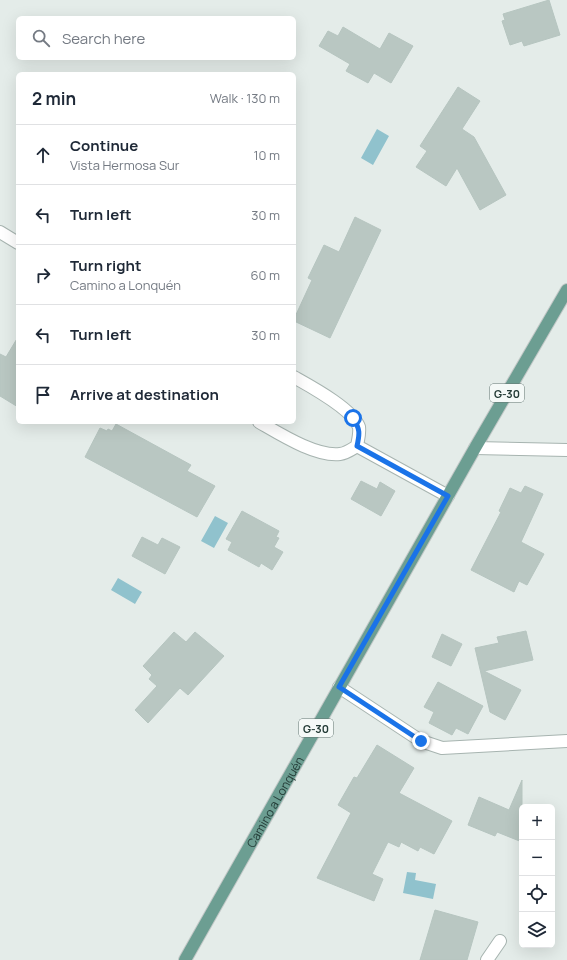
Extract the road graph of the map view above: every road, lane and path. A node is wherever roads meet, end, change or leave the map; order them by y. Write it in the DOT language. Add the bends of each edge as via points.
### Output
graph roads {
  1 [pos="0,232"];
  2 [pos="16,242"];
  3 [pos="567,290"];
  4 [pos="296,378"];
  5 [pos="262,424"];
  6 [pos="357,446"];
  7 [pos="475,448"];
  8 [pos="567,450"];
  9 [pos="448,496"];
  10 [pos="339,687"];
  11 [pos="567,741"];
  12 [pos="500,941"];
  13 [pos="185,960"];
  14 [pos="488,960"];
  1 -- 2 [label="street"];
  3 -- 7 [label="main road, Camino a Lonquén / G-30"];
  4 -- 6 [label="street" via="345,409 358,427"];
  5 -- 6 [label="street" via="287,438 323,453 341,454"];
  6 -- 9 [label="street"];
  7 -- 8 [label="street"];
  7 -- 9 [label="main road, Camino a Lonquén / G-30"];
  9 -- 10 [label="main road, Camino a Lonquén / G-30"];
  10 -- 11 [label="street" via="421,741 442,748"];
  10 -- 13 [label="main road, Camino a Lonquén / G-30"];
  12 -- 14 [label="street"];
}
